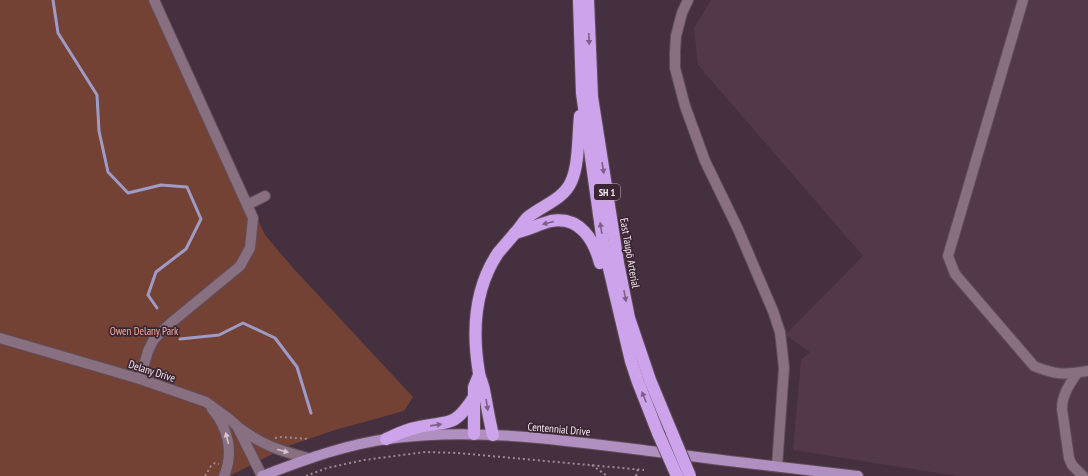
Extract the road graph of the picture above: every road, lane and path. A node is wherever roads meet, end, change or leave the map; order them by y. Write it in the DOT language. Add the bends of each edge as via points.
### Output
graph roads {
  1 [pos="154,0"];
  2 [pos="579,0"];
  3 [pos="588,0"];
  4 [pos="688,0"];
  5 [pos="1023,0"];
  6 [pos="582,93"];
  7 [pos="265,196"];
  8 [pos="247,205"];
  9 [pos="516,233"];
  10 [pos="0,338"];
  11 [pos="631,361"];
  12 [pos="1088,371"];
  13 [pos="1077,373"];
  14 [pos="479,374"];
  15 [pos="140,379"];
  16 [pos="474,396"];
  17 [pos="206,402"];
  18 [pos="237,426"];
  19 [pos="474,434"];
  20 [pos="493,435"];
  21 [pos="310,439"];
  22 [pos="386,439"];
  23 [pos="273,440"];
  24 [pos="308,458"];
  25 [pos="590,464"];
  26 [pos="225,465"];
  27 [pos="777,466"];
  28 [pos="638,469"];
  29 [pos="644,470"];
  30 [pos="205,476"];
  31 [pos="224,476"];
  32 [pos="262,476"];
  33 [pos="306,476"];
  34 [pos="607,476"];
  35 [pos="636,476"];
  36 [pos="677,476"];
  37 [pos="690,476"];
  38 [pos="858,476"];
  39 [pos="1083,476"];
  1 -- 8 [label="street"];
  2 -- 6 [label="highway, East Taupō Arterial / SH 1"];
  3 -- 37 [label="highway, East Taupō Arterial / SH 1, one-way, bridge" via="592,97 629,318 650,380"];
  4 -- 27 [label="street" via="676,36 675,52 675,68 685,106 705,161 774,311 780,332 784,368"];
  5 -- 13 [label="street" via="948,256 955,274 1034,366 1049,372"];
  6 -- 9 [label="highway" via="576,161 571,183 562,195 527,218"];
  11 -- 6 [label="highway, East Taupō Arterial / SH 1, one-way" via="603,243"];
  7 -- 8 [label="street"];
  8 -- 15 [label="street" via="253,218 250,248 240,266 154,339"];
  11 -- 9 [label="highway, one-way" via="620,341 591,238 569,222 562,221 552,221"];
  9 -- 14 [label="highway" via="492,264 480,294 475,325"];
  10 -- 15 [label="street, Delany Drive"];
  36 -- 11 [label="highway, East Taupō Arterial / SH 1, one-way, bridge"];
  12 -- 13 [label="street"];
  13 -- 39 [label="street" via="1065,392 1062,409 1069,458"];
  14 -- 16 [label="highway"];
  14 -- 20 [label="highway, one-way"];
  15 -- 17 [label="street, Delany Drive"];
  16 -- 19 [label="highway"];
  22 -- 16 [label="highway, one-way" via="415,428 452,421"];
  17 -- 18 [label="street, Delany Drive"];
  31 -- 17 [label="street, one-way" via="229,455 228,443 222,424"];
  18 -- 24 [label="street, one-way" via="271,447"];
  18 -- 32 [label="street, Delany Drive"];
  19 -- 20 [label="main road, Centennial Drive"];
  19 -- 22 [label="main road, Centennial Drive"];
  20 -- 27 [label="main road, Centennial Drive"];
  21 -- 23 [label="path" via="280,436"];
  22 -- 24 [label="main road, Centennial Drive"];
  24 -- 32 [label="main road, Centennial Drive"];
  25 -- 28 [label="path"];
  25 -- 33 [label="path" via="425,452 364,460 327,468"];
  25 -- 34 [label="path"];
  26 -- 30 [label="path" via="213,464"];
  27 -- 38 [label="main road, Centennial Drive"];
  28 -- 29 [label="path"];
  28 -- 35 [label="path"];
}
